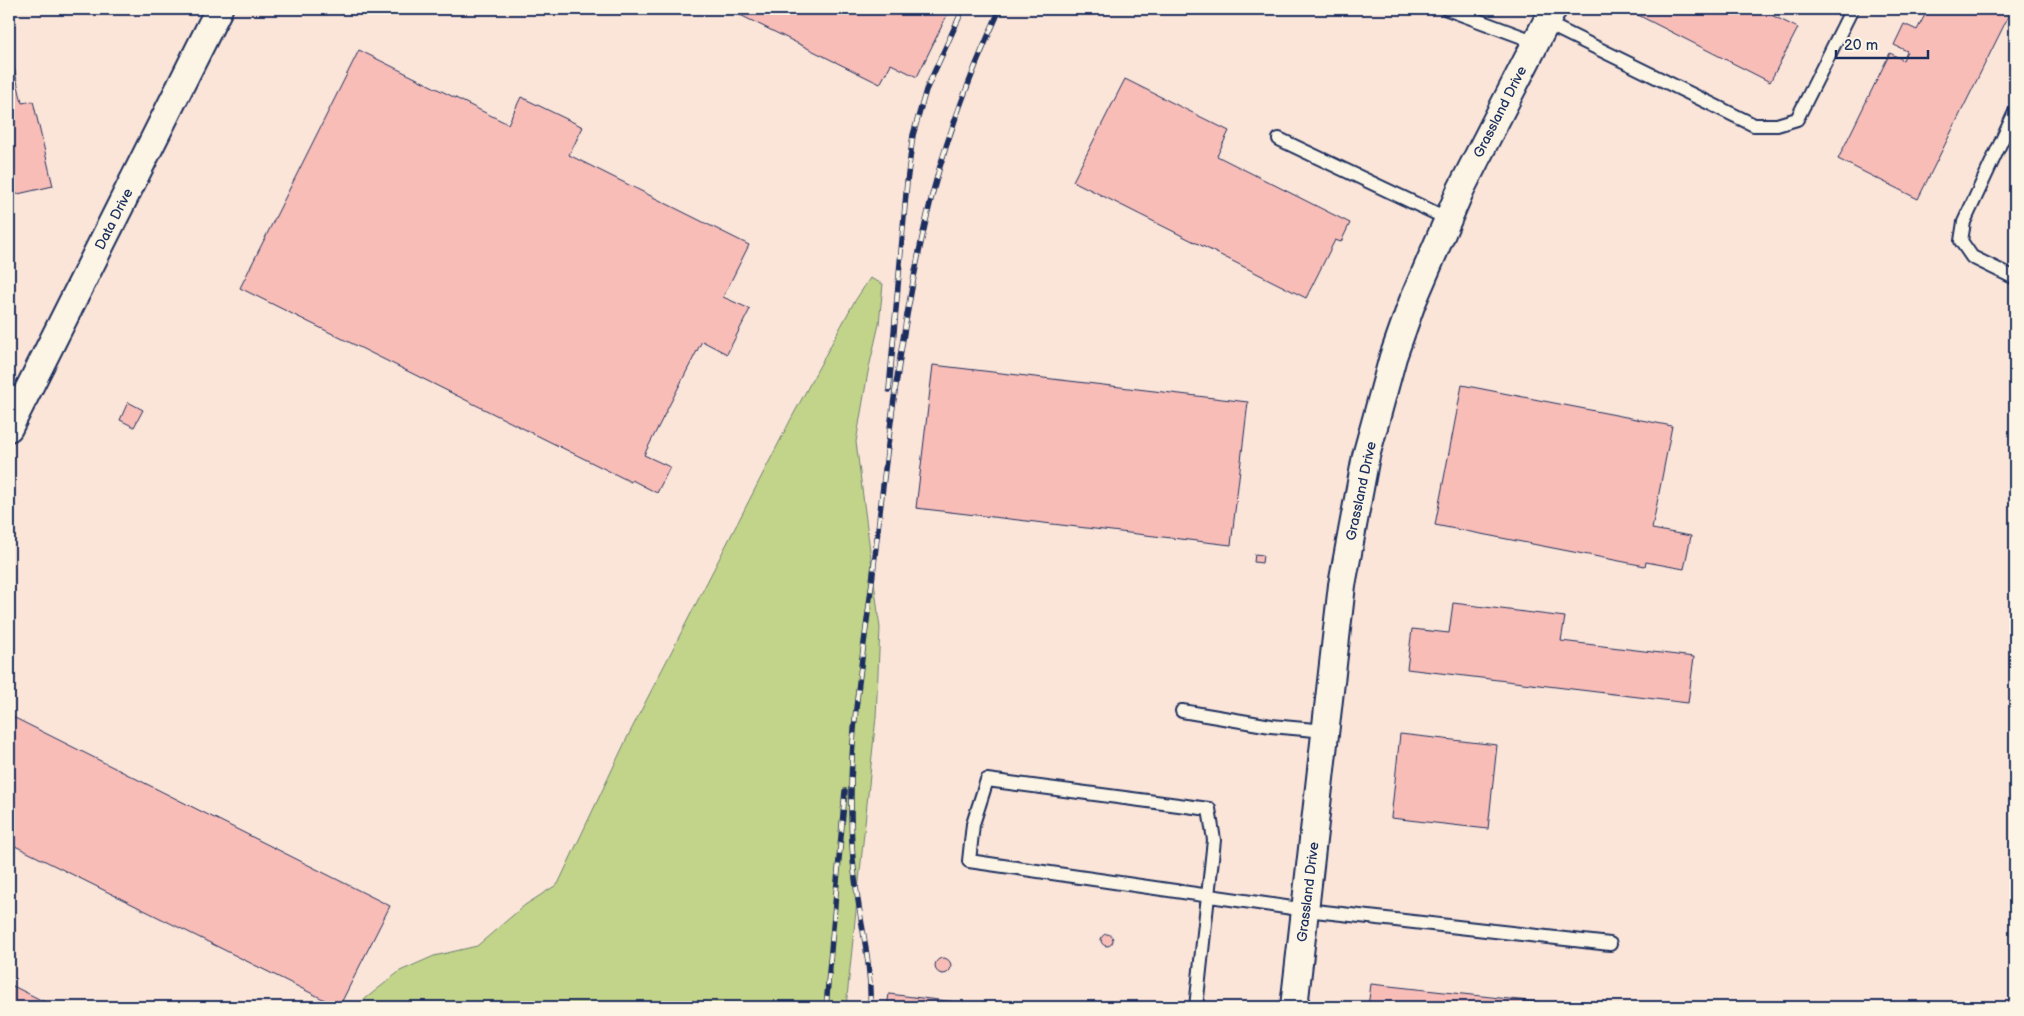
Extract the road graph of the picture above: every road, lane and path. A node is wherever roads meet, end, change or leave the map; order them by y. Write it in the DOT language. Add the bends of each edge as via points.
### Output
graph roads {
  1 [pos="219,9"];
  2 [pos="1447,9"];
  3 [pos="1852,9"];
  4 [pos="1545,24"];
  5 [pos="2015,112"];
  6 [pos="1279,139"];
  7 [pos="1448,219"];
  8 [pos="2015,278"];
  9 [pos="9,428"];
  10 [pos="1182,711"];
  11 [pos="1326,731"];
  12 [pos="1206,896"];
  13 [pos="1306,910"];
  14 [pos="1610,944"];
  15 [pos="1196,1007"];
  16 [pos="1294,1007"];
  1 -- 9 [label="street, Data Drive"];
  2 -- 4 [label="lane"];
  3 -- 4 [label="lane" via="1797,119 1777,125 1754,125"];
  4 -- 7 [label="street, Grassland Drive"];
  5 -- 8 [label="lane" via="1964,222 1961,241 1972,257"];
  6 -- 7 [label="lane"];
  7 -- 11 [label="street, Grassland Drive" via="1408,312 1366,456 1342,586"];
  10 -- 11 [label="lane" via="1271,726"];
  11 -- 13 [label="street, Grassland Drive"];
  12 -- 12 [label="lane" via="969,861 973,824 987,780 1209,809 1214,840"];
  12 -- 13 [label="lane"];
  12 -- 15 [label="lane"];
  13 -- 14 [label="lane"];
  13 -- 16 [label="street, Grassland Drive"];
}
